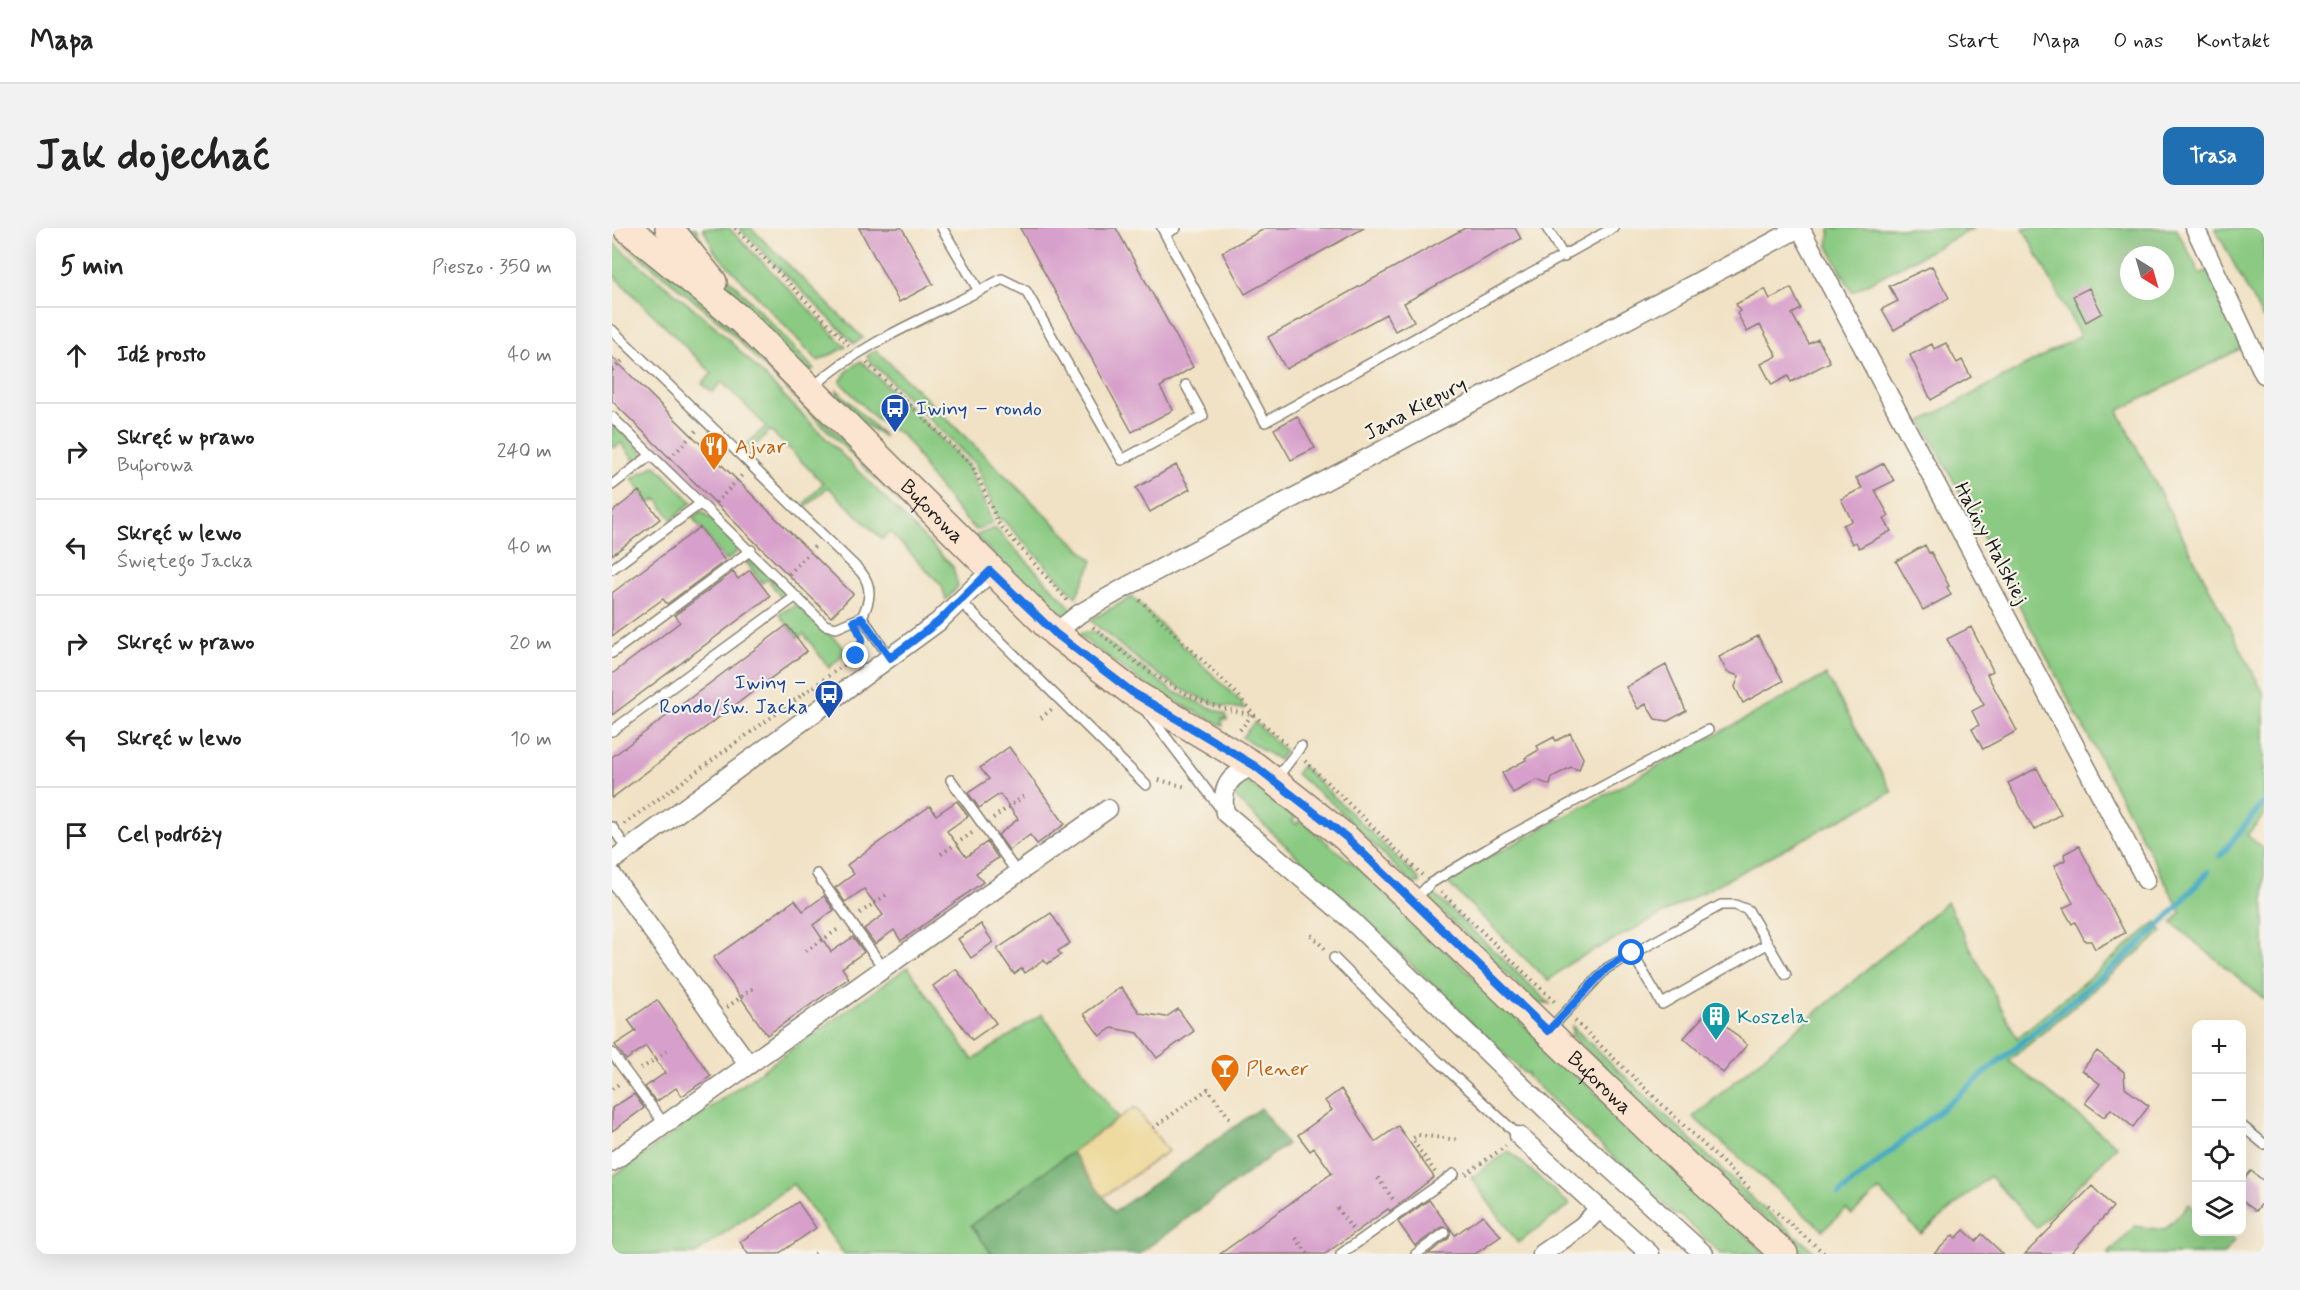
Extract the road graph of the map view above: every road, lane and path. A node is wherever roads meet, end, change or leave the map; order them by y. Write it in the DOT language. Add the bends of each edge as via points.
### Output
graph roads {
  1 [pos="627,228"];
  2 [pos="669,228"];
  3 [pos="735,228"];
  4 [pos="942,228"];
  5 [pos="1176,228"];
  6 [pos="1547,228"];
  7 [pos="1612,228"];
  8 [pos="1799,228"];
  9 [pos="2195,228"];
  10 [pos="1164,231"];
  11 [pos="1564,257"];
  12 [pos="979,291"];
  13 [pos="742,321"];
  14 [pos="612,330"];
  15 [pos="852,348"];
  16 [pos="618,354"];
  17 [pos="623,359"];
  18 [pos="863,359"];
  19 [pos="631,367"];
  20 [pos="612,370"];
  21 [pos="2264,374"];
  22 [pos="1186,385"];
  23 [pos="810,389"];
  24 [pos="612,417"];
  25 [pos="688,423"];
  26 [pos="697,430"];
  27 [pos="704,438"];
  28 [pos="651,455"];
  29 [pos="663,466"];
  30 [pos="735,467"];
  31 [pos="742,475"];
  32 [pos="750,483"];
  33 [pos="612,484"];
  34 [pos="700,504"];
  35 [pos="708,511"];
  36 [pos="807,538"];
  37 [pos="815,546"];
  38 [pos="751,550"];
  39 [pos="822,553"];
  40 [pos="612,569"];
  41 [pos="990,571"];
  42 [pos="781,582"];
  43 [pos="1126,587"];
  44 [pos="795,597"];
  45 [pos="960,601"];
  46 [pos="1079,614"];
  47 [pos="858,620"];
  48 [pos="1055,633"];
  49 [pos="612,652"];
  50 [pos="890,658"];
  51 [pos="1132,692"];
  52 [pos="1253,714"];
  53 [pos="1708,730"];
  54 [pos="612,731"];
  55 [pos="1236,735"];
  56 [pos="1298,749"];
  57 [pos="1264,774"];
  58 [pos="1138,777"];
  59 [pos="951,780"];
  60 [pos="1146,785"];
  61 [pos="1187,787"];
  62 [pos="1108,809"];
  63 [pos="1225,813"];
  64 [pos="614,829"];
  65 [pos="627,849"];
  66 [pos="612,861"];
  67 [pos="817,874"];
  68 [pos="1018,874"];
  69 [pos="612,875"];
  70 [pos="2146,880"];
  71 [pos="1422,892"];
  72 [pos="1311,935"];
  73 [pos="1767,944"];
  74 [pos="1632,953"];
  75 [pos="1334,958"];
  76 [pos="884,969"];
  77 [pos="1786,975"];
  78 [pos="755,987"];
  79 [pos="715,1017"];
  80 [pos="1557,1022"];
  81 [pos="612,1053"];
  82 [pos="749,1065"];
  83 [pos="1232,1120"];
  84 [pos="664,1125"];
  85 [pos="1153,1128"];
  86 [pos="2244,1128"];
  87 [pos="1519,1136"];
  88 [pos="1459,1140"];
  89 [pos="2264,1144"];
  90 [pos="612,1162"];
  91 [pos="1454,1174"];
  92 [pos="1378,1178"];
  93 [pos="1442,1182"];
  94 [pos="1757,1196"];
  95 [pos="1765,1203"];
  96 [pos="1337,1208"];
  97 [pos="1600,1208"];
  98 [pos="1401,1211"];
  99 [pos="1445,1233"];
  100 [pos="1296,1238"];
  101 [pos="1360,1240"];
  102 [pos="1308,1254"];
  103 [pos="1341,1254"];
  104 [pos="1416,1254"];
  105 [pos="1542,1254"];
  106 [pos="1650,1254"];
  107 [pos="1704,1254"];
  108 [pos="1784,1254"];
  109 [pos="1825,1254"];
  1 -- 13 [label="main road, Buforowa"];
  2 -- 13 [label="main road, Buforowa"];
  3 -- 15 [label="path"];
  4 -- 12 [label="lane"];
  5 -- 10 [label="lane"];
  6 -- 11 [label="lane"];
  7 -- 11 [label="lane"];
  8 -- 43 [label="street, Jana Kiepury"];
  8 -- 70 [label="street, Haliny Halskiej"];
  9 -- 21 [label="street"];
  10 -- 11 [label="lane" via="1265,422"];
  12 -- 22 [label="lane" via="1002,279 1026,291 1122,460 1203,416"];
  12 -- 23 [label="lane" via="872,346 826,373"];
  13 -- 23 [label="main road, Buforowa"];
  14 -- 47 [label="lane" via="861,572 870,594"];
  16 -- 17 [label="path"];
  17 -- 19 [label="path"];
  17 -- 20 [label="path"];
  18 -- 46 [label="path" via="972,465 999,524"];
  23 -- 41 [label="main road, Buforowa"];
  24 -- 28 [label="lane"];
  25 -- 26 [label="path"];
  26 -- 27 [label="path"];
  26 -- 29 [label="path"];
  28 -- 29 [label="lane"];
  28 -- 33 [label="lane"];
  29 -- 34 [label="lane"];
  30 -- 31 [label="path"];
  31 -- 32 [label="path"];
  31 -- 35 [label="path"];
  34 -- 35 [label="lane"];
  34 -- 40 [label="lane"];
  35 -- 38 [label="lane"];
  36 -- 37 [label="path"];
  37 -- 39 [label="path"];
  37 -- 42 [label="path"];
  38 -- 42 [label="lane"];
  38 -- 49 [label="lane"];
  41 -- 45 [label="street"];
  41 -- 48 [label="main road, Buforowa"];
  42 -- 44 [label="lane"];
  43 -- 46 [label="street, Jana Kiepury"];
  43 -- 52 [label="path" via="1238,694"];
  44 -- 47 [label="lane" via="825,625 836,628"];
  44 -- 54 [label="lane"];
  45 -- 50 [label="street"];
  45 -- 58 [label="lane"];
  46 -- 48 [label="street, Jana Kiepury"];
  46 -- 52 [label="path" via="1177,690 1209,706"];
  47 -- 50 [label="lane"];
  47 -- 64 [label="path" via="862,639 856,656"];
  48 -- 51 [label="main road, Buforowa"];
  50 -- 65 [label="street"];
  51 -- 57 [label="main road, Buforowa"];
  51 -- 63 [label="lane, Buforowa"];
  52 -- 55 [label="path"];
  52 -- 56 [label="path"];
  53 -- 71 [label="lane" via="1504,839"];
  56 -- 57 [label="lane"];
  56 -- 71 [label="path"];
  57 -- 63 [label="street" via="1239,771 1230,777 1224,790"];
  57 -- 71 [label="main road, Buforowa"];
  58 -- 60 [label="lane"];
  58 -- 61 [label="path"];
  59 -- 68 [label="lane"];
  62 -- 68 [label="street"];
  63 -- 107 [label="street, Buforowa" via="1352,921 1517,1082"];
  64 -- 65 [label="lane"];
  65 -- 66 [label="street"];
  67 -- 76 [label="lane"];
  68 -- 76 [label="street"];
  69 -- 79 [label="street"];
  71 -- 80 [label="main road, Buforowa"];
  71 -- 80 [label="path"];
  72 -- 75 [label="path"];
  73 -- 74 [label="lane" via="1748,910 1721,905"];
  73 -- 74 [label="lane" via="1662,1004"];
  73 -- 77 [label="lane"];
  74 -- 80 [label="lane" via="1607,968"];
  75 -- 87 [label="lane"];
  76 -- 82 [label="street"];
  78 -- 79 [label="path"];
  79 -- 82 [label="street"];
  80 -- 94 [label="path"];
  80 -- 108 [label="main road, Buforowa" via="1685,1164"];
  81 -- 84 [label="lane"];
  82 -- 84 [label="street"];
  83 -- 85 [label="path" via="1208,1089"];
  84 -- 90 [label="street"];
  86 -- 89 [label="lane"];
  87 -- 91 [label="path" via="1463,1176"];
  87 -- 97 [label="street"];
  88 -- 93 [label="path" via="1418,1135 1412,1139"];
  91 -- 93 [label="lane"];
  92 -- 98 [label="path"];
  93 -- 98 [label="lane"];
  95 -- 109 [label="path"];
  96 -- 101 [label="path"];
  97 -- 105 [label="street"];
  97 -- 106 [label="street"];
  98 -- 101 [label="lane"];
  99 -- 104 [label="lane"];
  100 -- 102 [label="path"];
  101 -- 103 [label="lane"];
}
